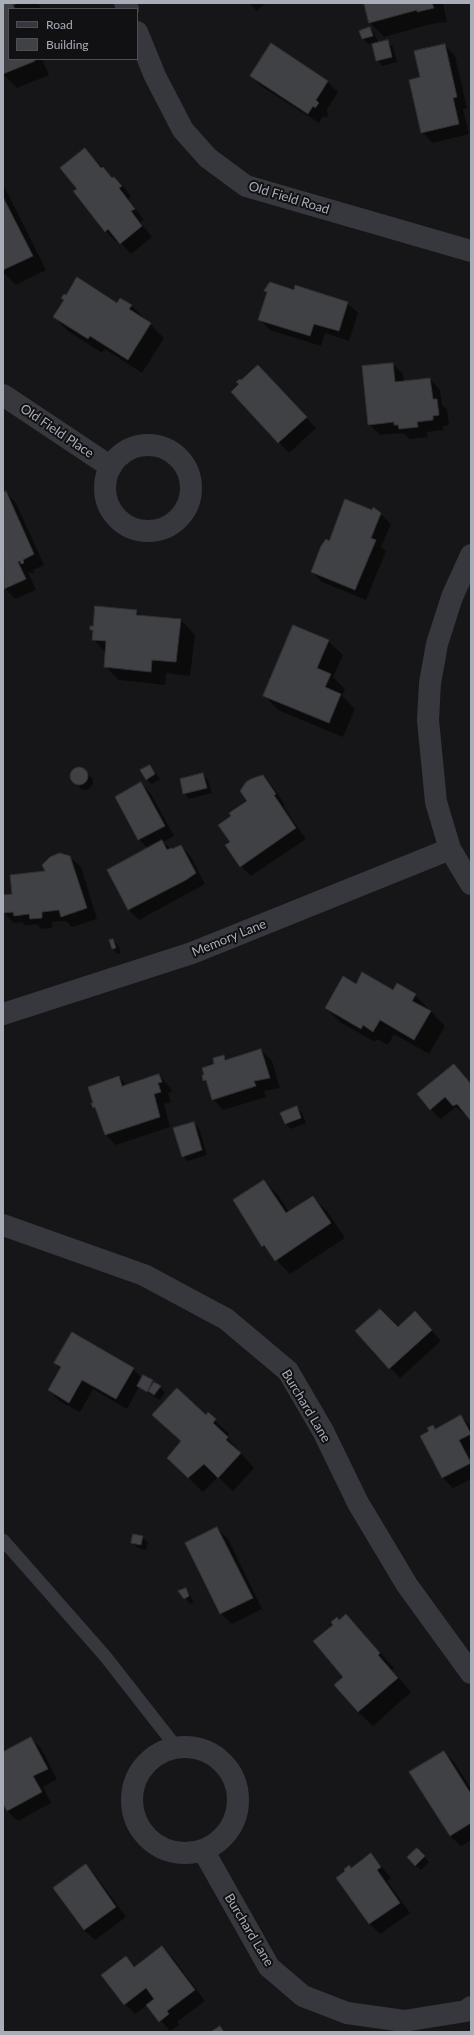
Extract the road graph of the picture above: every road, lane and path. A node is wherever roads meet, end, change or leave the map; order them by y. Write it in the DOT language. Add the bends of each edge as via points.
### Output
graph roads {
  1 [pos="138,34"];
  2 [pos="471,251"];
  3 [pos="3,395"];
  4 [pos="111,467"];
  5 [pos="471,555"];
  6 [pos="450,849"];
  7 [pos="471,884"];
  8 [pos="3,1014"];
  9 [pos="3,1225"];
  10 [pos="3,1540"];
  11 [pos="471,1673"];
  12 [pos="177,1748"];
  13 [pos="203,1850"];
  14 [pos="471,2007"];
  1 -- 2 [label="street, Old Field Road" via="155,76 183,130 208,158 246,186"];
  3 -- 4 [label="street, Old Field Place"];
  5 -- 6 [label="street" via="452,597 437,644 430,683 430,758 436,802"];
  6 -- 7 [label="street"];
  6 -- 8 [label="street, Memory Lane" via="192,953"];
  9 -- 11 [label="street, Burchard Lane" via="144,1275 226,1319 288,1371 324,1432 358,1503 407,1586"];
  10 -- 12 [label="lane" via="105,1656"];
  12 -- 13 [label="street" via="194,1748 211,1754 224,1765 234,1779 237,1813 230,1829 218,1842"];
  12 -- 13 [label="street" via="155,1757 142,1769 134,1783 131,1800 134,1817 142,1832 154,1844 169,1852"];
  13 -- 14 [label="street, Burchard Lane" via="269,1967 303,1996 347,2013 404,2021 466,2011"];
}
